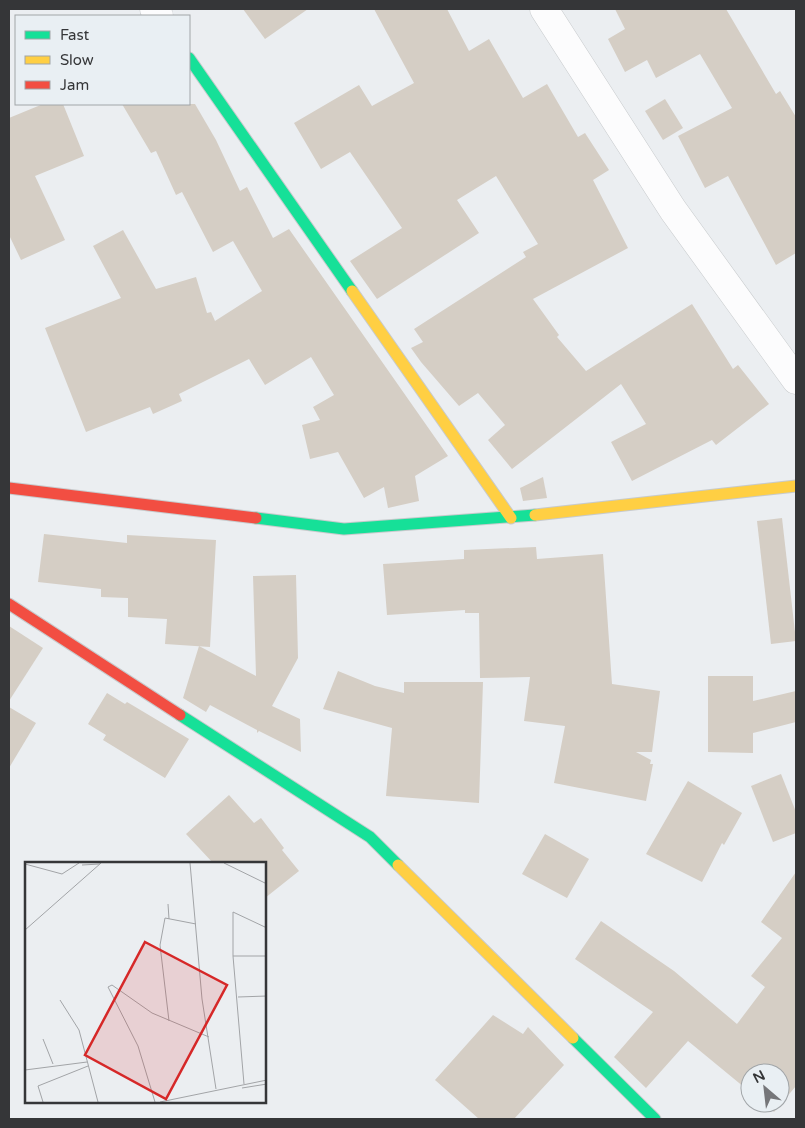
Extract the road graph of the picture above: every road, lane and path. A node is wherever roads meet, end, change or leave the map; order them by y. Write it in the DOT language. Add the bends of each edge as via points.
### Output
graph roads {
  1 [pos="544,9"];
  2 [pos="190,59"];
  3 [pos="796,380"];
  4 [pos="796,486"];
  5 [pos="9,488"];
  6 [pos="512,518"];
  7 [pos="9,604"];
  8 [pos="655,1119"];
  1 -- 3 [label="street" via="673,210"];
  2 -- 6 [label="street"];
  4 -- 6 [label="street"];
  5 -- 6 [label="street" via="344,528"];
  7 -- 8 [label="street" via="370,837"];
}
